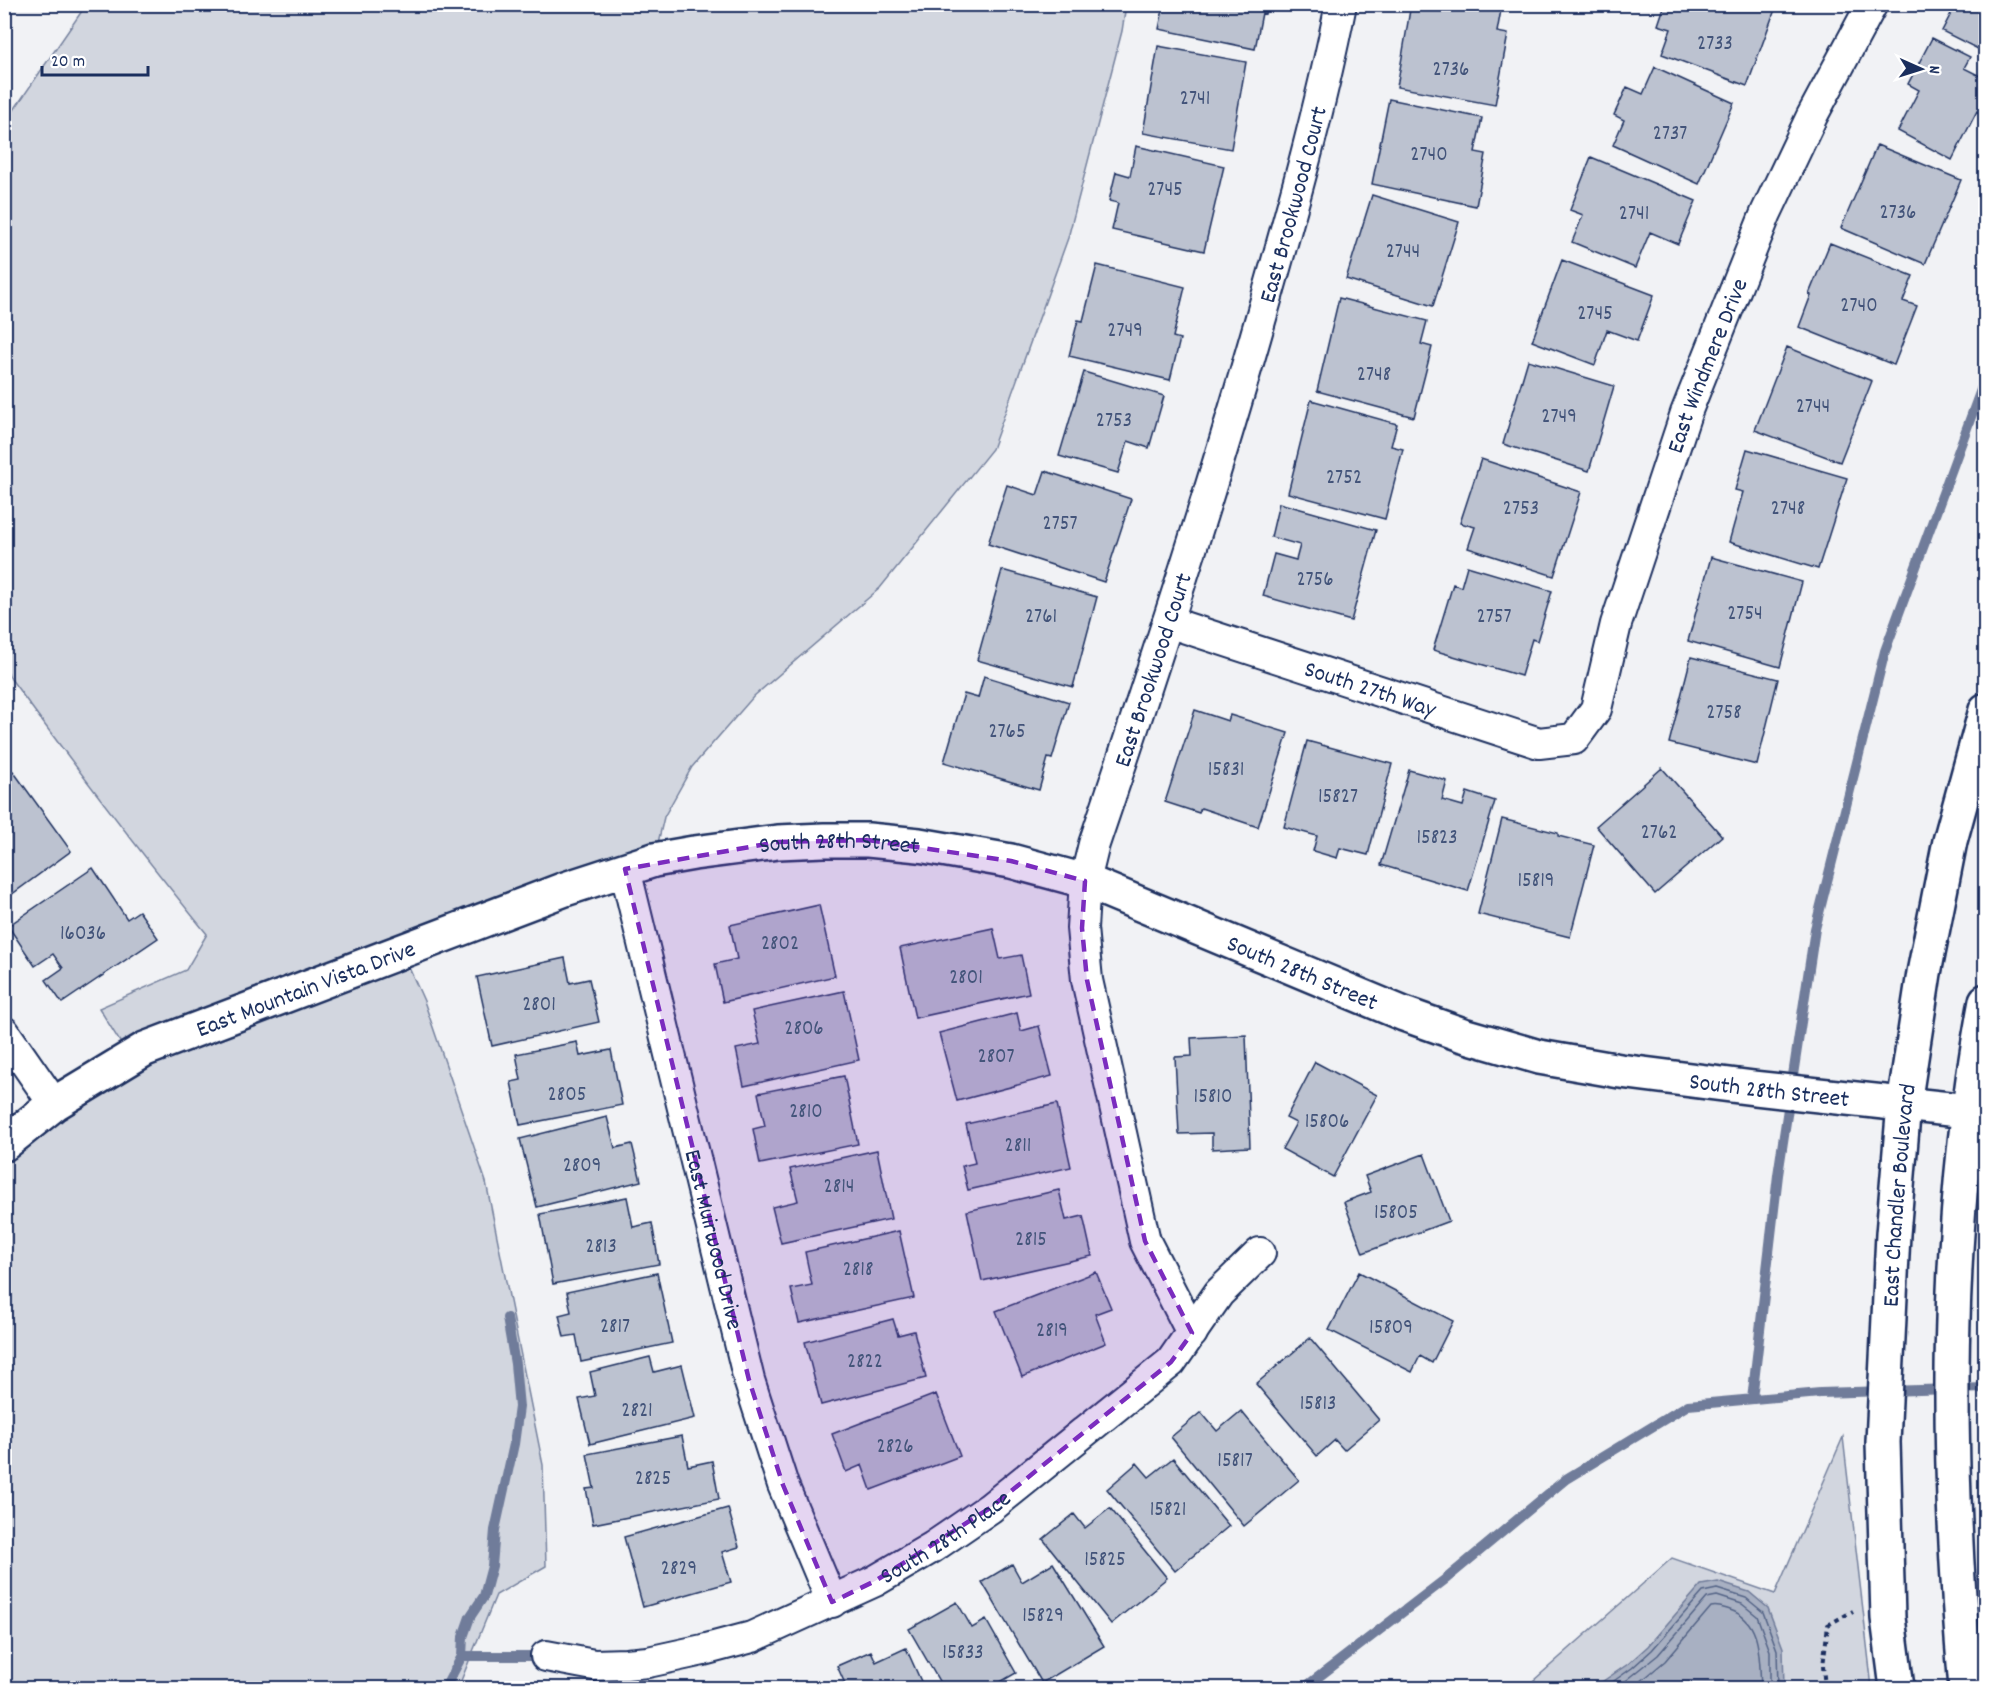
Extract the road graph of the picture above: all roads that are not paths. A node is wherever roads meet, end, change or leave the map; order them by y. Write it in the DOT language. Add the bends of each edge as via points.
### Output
graph roads {
  1 [pos="1341,4"];
  2 [pos="1872,4"];
  3 [pos="1168,622"];
  4 [pos="1986,710"];
  5 [pos="1574,739"];
  6 [pos="625,869"];
  7 [pos="1085,881"];
  8 [pos="1986,1001"];
  9 [pos="4,1032"];
  10 [pos="54,1104"];
  11 [pos="1904,1104"];
  12 [pos="1977,1112"];
  13 [pos="4,1144"];
  14 [pos="1260,1253"];
  15 [pos="1192,1333"];
  16 [pos="832,1602"];
  17 [pos="546,1656"];
  18 [pos="1897,1689"];
  19 [pos="1966,1689"];
  1 -- 3 [label="street, East Brookwood Court" via="1330,63 1275,269"];
  2 -- 5 [label="street, East Windmere Drive" via="1766,213 1686,413 1616,624 1596,709"];
  3 -- 5 [label="street, South 27th Way" via="1539,742"];
  3 -- 7 [label="street, East Brookwood Court"];
  4 -- 11 [label="street, East Chandler Boulevard" via="1948,851"];
  6 -- 7 [label="street, South 28th Street" via="654,860 778,842 868,840 1011,861"];
  6 -- 10 [label="street, East Mountain Vista Drive" via="145,1049"];
  6 -- 16 [label="street, East Muirwood Drive" via="749,1380 783,1485"];
  7 -- 11 [label="street, South 28th Street" via="1404,1014 1539,1057 1620,1071"];
  7 -- 15 [label="street, East Brookwood Court" via="1082,928 1087,980 1145,1240"];
  8 -- 12 [label="street"];
  9 -- 10 [label="street"];
  10 -- 13 [label="street, East Mountain Vista Drive"];
  11 -- 12 [label="street, South 28th Street"];
  11 -- 18 [label="street, East Chandler Boulevard" via="1883,1442 1888,1618"];
  12 -- 19 [label="street" via="1958,1212 1951,1355 1954,1539"];
  14 -- 15 [label="street, South 28th Place" via="1218,1293"];
  15 -- 16 [label="street, South 28th Place" via="1170,1362 990,1508 933,1547"];
  16 -- 17 [label="street, South 28th Place" via="752,1637 648,1662 594,1665"];
}
